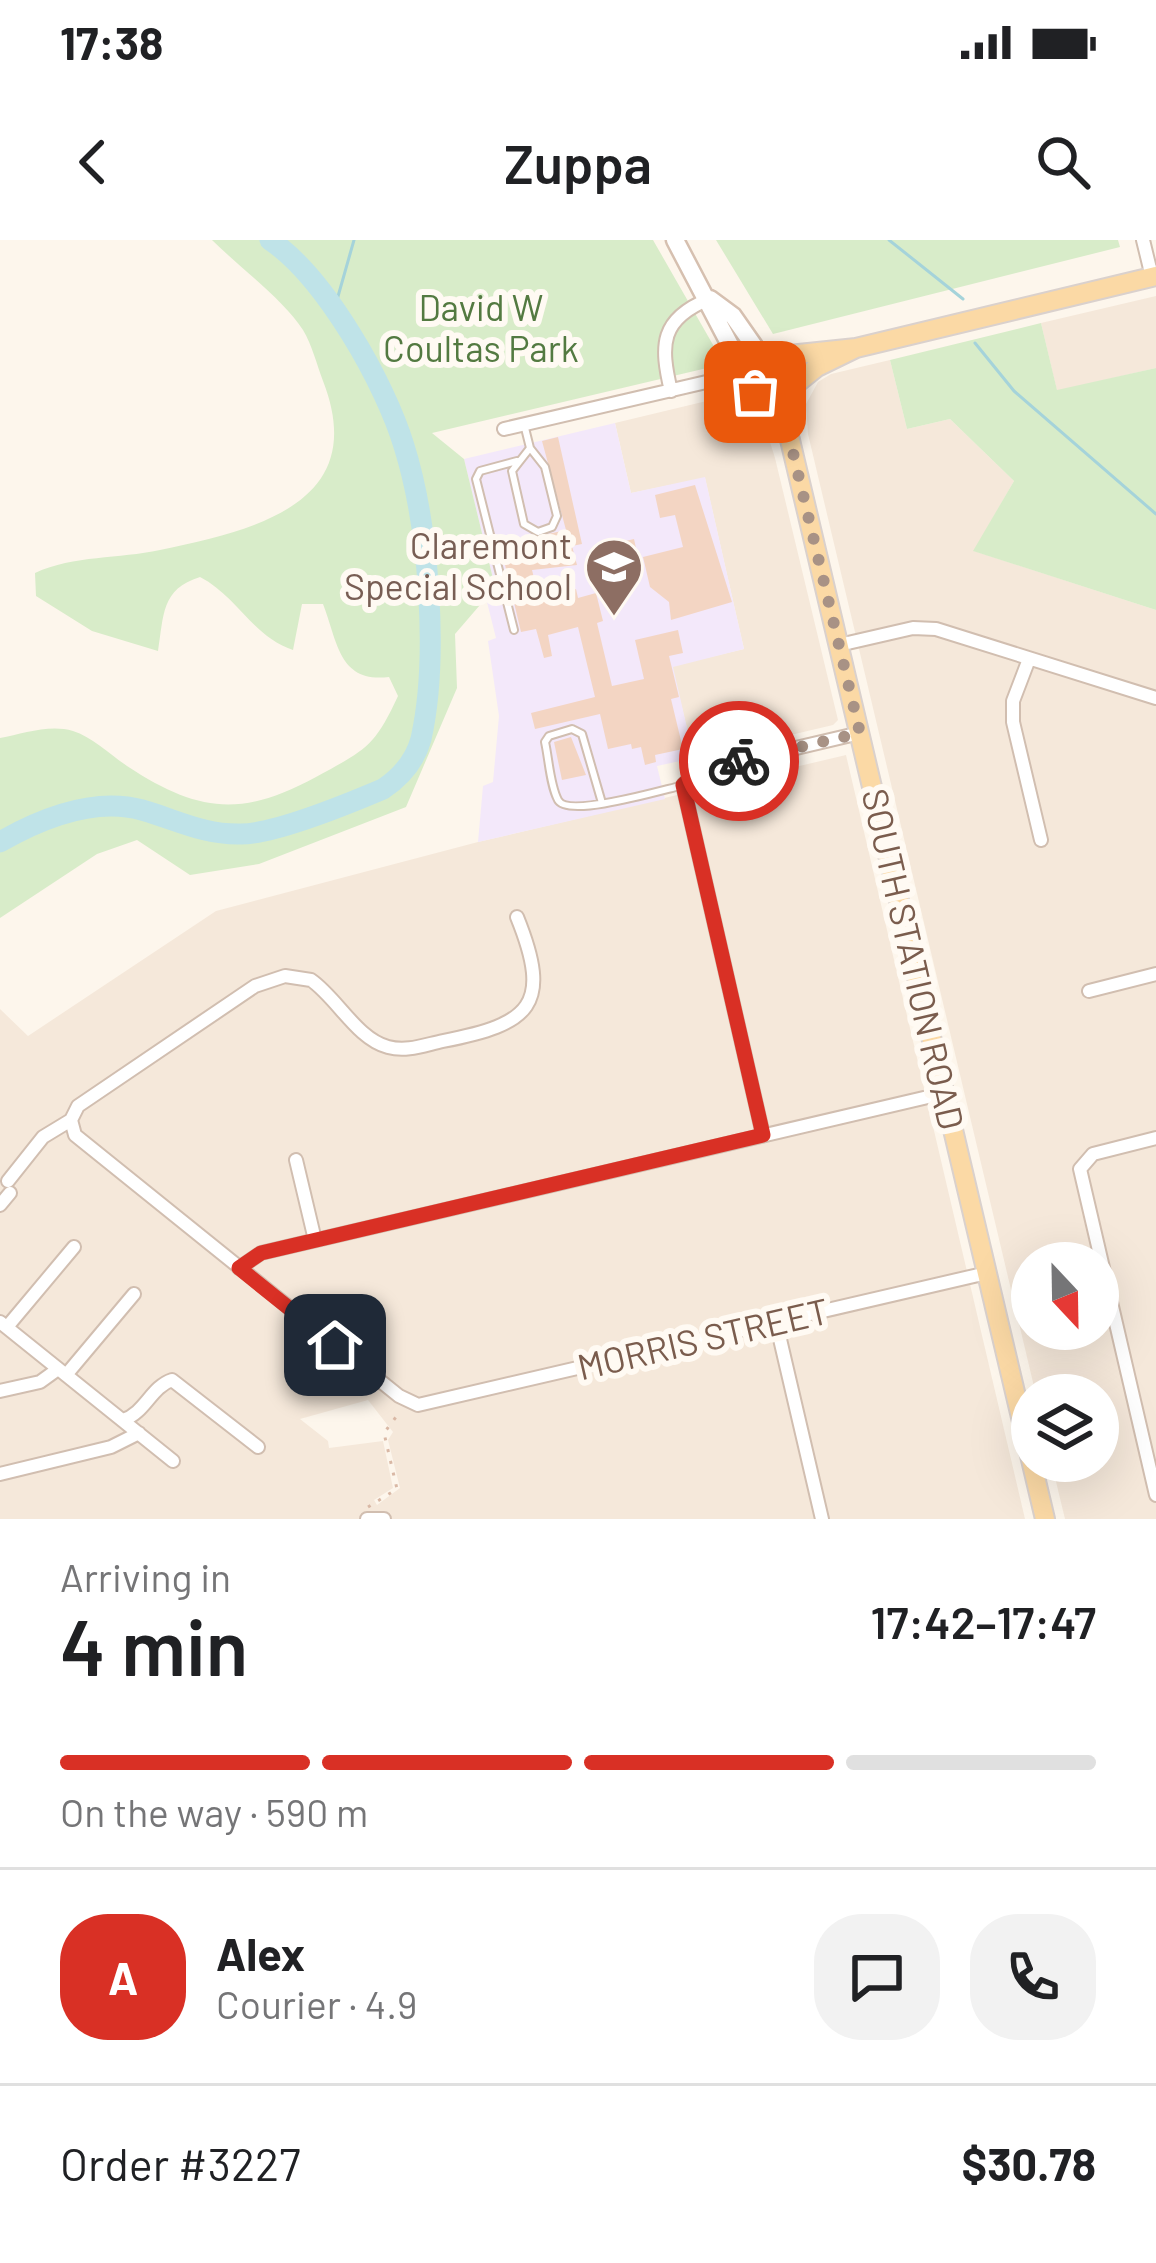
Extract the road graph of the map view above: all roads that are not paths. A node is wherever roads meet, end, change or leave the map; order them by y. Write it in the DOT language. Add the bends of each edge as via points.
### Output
graph roads {
  1 [pos="674,240"];
  2 [pos="1143,240"];
  3 [pos="1154,277"];
  4 [pos="709,298"];
  5 [pos="856,348"];
  6 [pos="770,358"];
  7 [pos="716,380"];
  8 [pos="794,385"];
  9 [pos="752,386"];
  10 [pos="671,392"];
  11 [pos="776,400"];
  12 [pos="524,428"];
  13 [pos="504,429"];
  14 [pos="530,448"];
  15 [pos="517,461"];
  16 [pos="514,630"];
  17 [pos="839,645"];
  18 [pos="1029,658"];
  19 [pos="1156,698"];
  20 [pos="860,733"];
  21 [pos="683,785"];
  22 [pos="602,803"];
  23 [pos="1041,840"];
  24 [pos="517,916"];
  25 [pos="1156,974"];
  26 [pos="1089,991"];
  27 [pos="945,1093"];
  28 [pos="71,1120"];
  29 [pos="763,1135"];
  30 [pos="1156,1138"];
  31 [pos="296,1160"];
  32 [pos="0,1205"];
  33 [pos="315,1240"];
  34 [pos="74,1246"];
  35 [pos="239,1268"];
  36 [pos="987,1273"];
  37 [pos="134,1294"];
  38 [pos="776,1322"];
  39 [pos="3,1324"];
  40 [pos="62,1372"];
  41 [pos="0,1391"];
  42 [pos="123,1420"];
  43 [pos="139,1433"];
  44 [pos="258,1447"];
  45 [pos="173,1461"];
  46 [pos="0,1474"];
  47 [pos="1156,1495"];
  48 [pos="362,1515"];
  49 [pos="384,1519"];
  50 [pos="822,1519"];
  51 [pos="1045,1519"];
  1 -- 4 [label="main road"];
  2 -- 3 [label="street"];
  3 -- 5 [label="main road"];
  4 -- 6 [label="main road"];
  4 -- 9 [label="main road"];
  4 -- 10 [label="street" via="688,307 668,331 662,353"];
  5 -- 6 [label="main road"];
  5 -- 8 [label="main road"];
  6 -- 8 [label="main road" via="790,365"];
  6 -- 9 [label="main road" via="752,370"];
  7 -- 10 [label="street"];
  8 -- 11 [label="main road"];
  9 -- 11 [label="main road"];
  10 -- 12 [label="street"];
  11 -- 17 [label="main road, SOUTH STATION ROAD"];
  12 -- 13 [label="street"];
  12 -- 14 [label="lane"];
  14 -- 15 [label="lane"];
  14 -- 15 [label="lane" via="545,467 557,516 548,529 524,524 512,471"];
  15 -- 16 [label="lane" via="480,470 476,479"];
  17 -- 18 [label="street" via="937,629"];
  17 -- 20 [label="main road, SOUTH STATION ROAD"];
  18 -- 19 [label="street"];
  18 -- 23 [label="street" via="1012,722"];
  20 -- 21 [label="street" via="698,771"];
  20 -- 27 [label="main road, SOUTH STATION ROAD"];
  21 -- 22 [label="lane"];
  21 -- 29 [label="street"];
  22 -- 22 [label="lane" via="561,806 549,736 582,734"];
  24 -- 28 [label="street" via="534,988 520,1015 490,1032 390,1048 311,980 285,976 255,986 78,1106"];
  25 -- 26 [label="street"];
  27 -- 29 [label="street"];
  27 -- 36 [label="main road, SOUTH STATION ROAD"];
  28 -- 32 [label="street" via="43,1137"];
  28 -- 35 [label="street" via="75,1136"];
  29 -- 33 [label="street"];
  30 -- 47 [label="street" via="1094,1154 1080,1169"];
  31 -- 33 [label="street"];
  33 -- 35 [label="street" via="251,1256"];
  34 -- 39 [label="street"];
  35 -- 38 [label="street, MORRIS STREET" via="413,1403"];
  36 -- 38 [label="street, MORRIS STREET"];
  36 -- 51 [label="main road, SOUTH STATION ROAD"];
  37 -- 40 [label="street"];
  38 -- 50 [label="street"];
  39 -- 40 [label="street"];
  40 -- 41 [label="street"];
  40 -- 42 [label="street"];
  42 -- 43 [label="street"];
  42 -- 44 [label="street" via="172,1380"];
  43 -- 45 [label="street"];
  43 -- 46 [label="street" via="111,1448"];
  48 -- 49 [label="street"];
}
